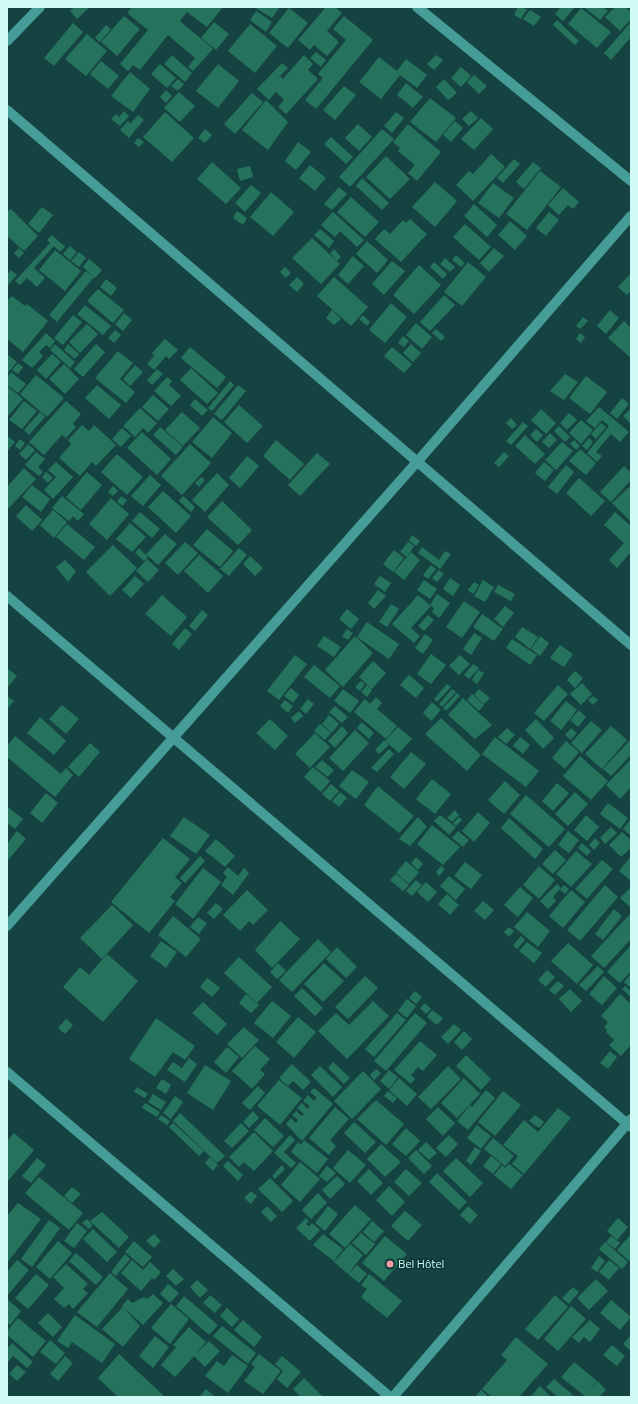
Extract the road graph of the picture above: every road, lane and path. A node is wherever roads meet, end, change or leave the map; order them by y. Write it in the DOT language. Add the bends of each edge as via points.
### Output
graph roads {
  1 [pos="40,7"];
  2 [pos="417,7"];
  3 [pos="7,41"];
  4 [pos="7,110"];
  5 [pos="631,181"];
  6 [pos="631,216"];
  7 [pos="417,462"];
  8 [pos="7,596"];
  9 [pos="631,645"];
  10 [pos="173,738"];
  11 [pos="7,926"];
  12 [pos="7,1072"];
  13 [pos="630,1123"];
  14 [pos="391,1397"];
  1 -- 3 [label="street"];
  2 -- 5 [label="street"];
  4 -- 7 [label="street"];
  6 -- 7 [label="street"];
  7 -- 9 [label="street"];
  7 -- 10 [label="street"];
  8 -- 10 [label="street"];
  10 -- 11 [label="street"];
  10 -- 13 [label="street"];
  12 -- 14 [label="street"];
  13 -- 14 [label="street"];
}
